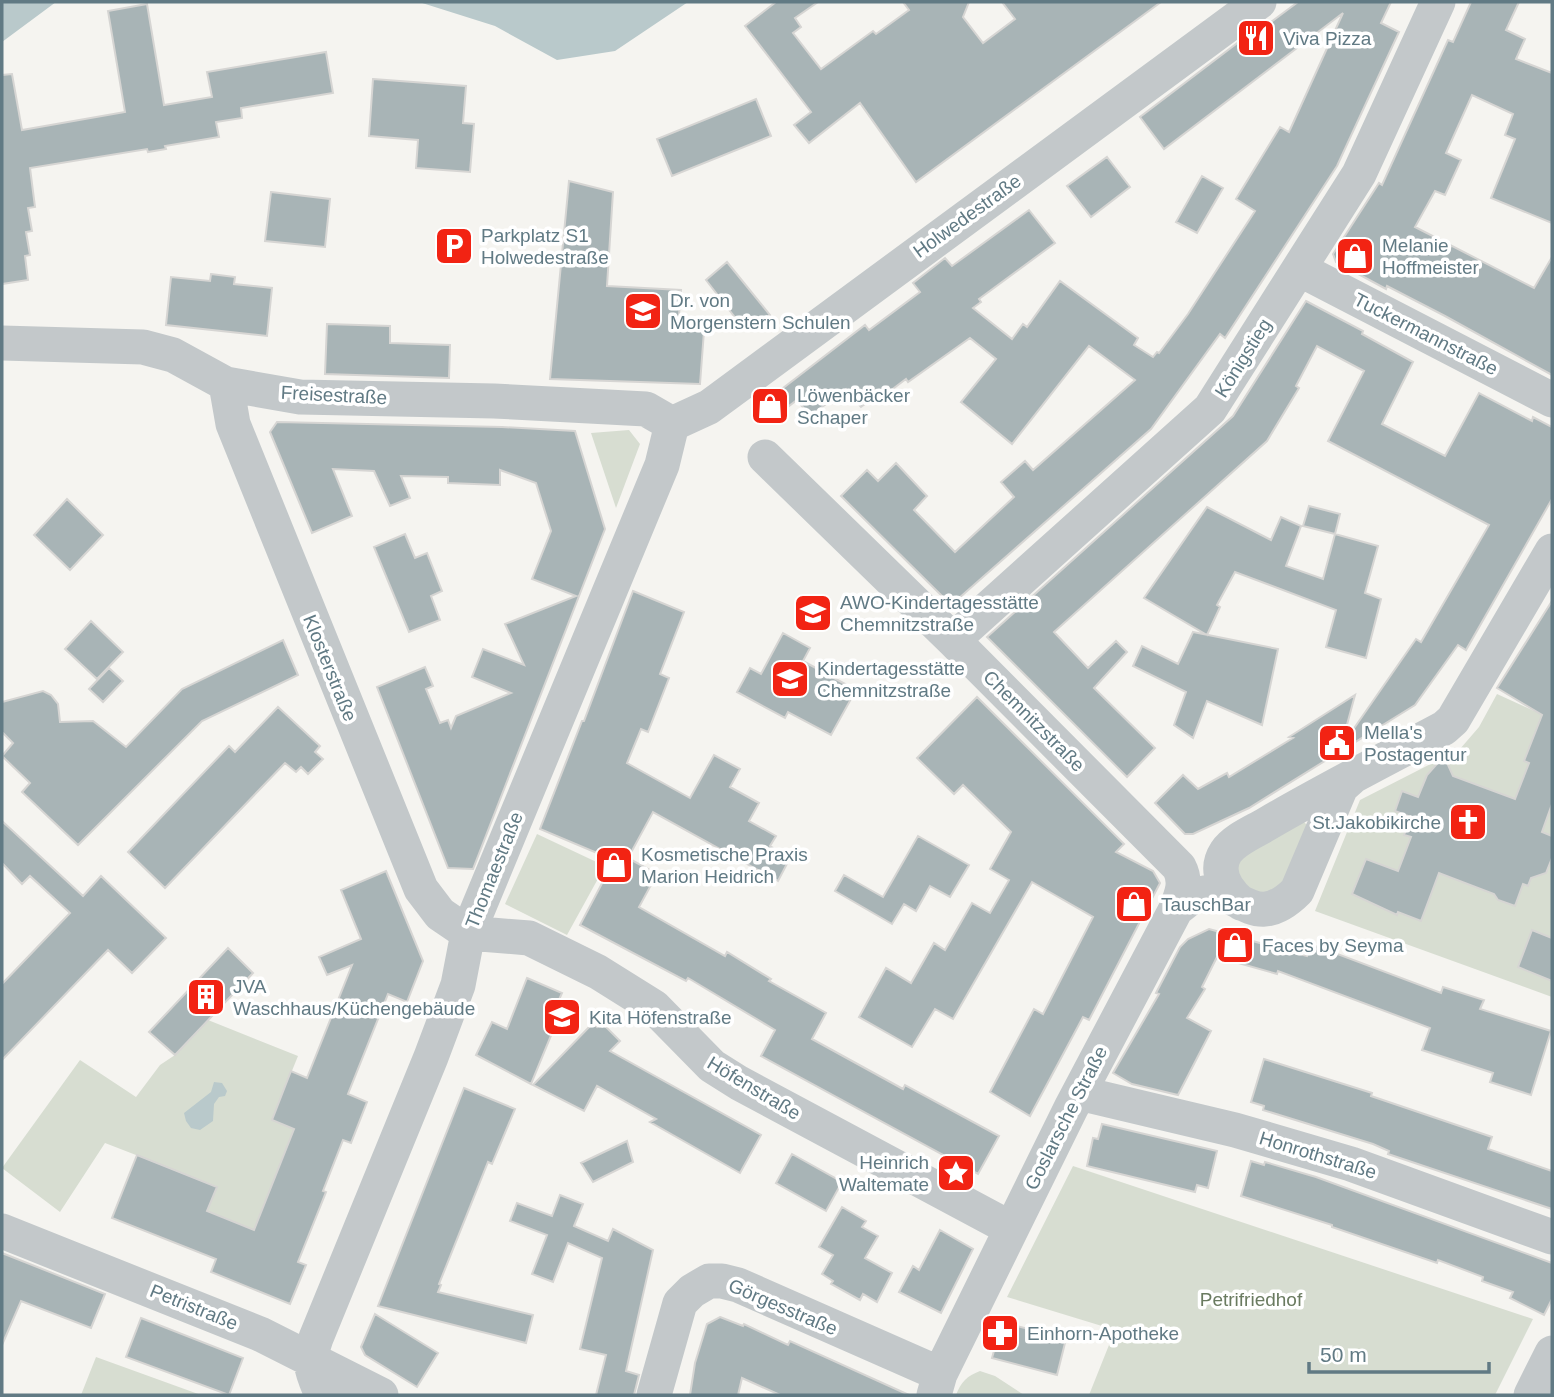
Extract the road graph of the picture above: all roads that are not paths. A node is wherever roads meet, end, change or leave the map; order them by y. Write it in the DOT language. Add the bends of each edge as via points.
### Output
graph roads {
  1 [pos="1259,2"];
  2 [pos="1438,2"];
  3 [pos="1299,269"];
  4 [pos="2,344"];
  5 [pos="226,384"];
  6 [pos="1552,400"];
  7 [pos="672,424"];
  8 [pos="765,457"];
  9 [pos="1552,551"];
  10 [pos="953,640"];
  11 [pos="1350,779"];
  12 [pos="1241,904"];
  13 [pos="1176,909"];
  14 [pos="468,933"];
  15 [pos="1079,1093"];
  16 [pos="1010,1228"];
  17 [pos="2,1231"];
  18 [pos="1552,1237"];
  19 [pos="1552,1353"];
  20 [pos="310,1358"];
  21 [pos="937,1385"];
  22 [pos="322,1395"];
  23 [pos="381,1395"];
  24 [pos="654,1395"];
  25 [pos="1531,1395"];
  1 -- 7 [label="street, Holwedestraße" via="709,407"];
  2 -- 3 [label="street, Königstieg" via="1359,174"];
  3 -- 6 [label="street, Tuckermannstraße"];
  3 -- 10 [label="street, Königstieg" via="1210,410"];
  4 -- 5 [label="street, Freisestraße" via="143,347 173,355"];
  5 -- 7 [label="street, Freisestraße" via="300,397 646,409"];
  5 -- 14 [label="street, Klosterstraße" via="233,424 421,889 440,914"];
  7 -- 14 [label="street, Thomaestraße" via="662,465"];
  8 -- 10 [label="street, Chemnitzstraße"];
  9 -- 11 [label="street" via="1453,720"];
  10 -- 13 [label="street, Chemnitzstraße" via="1180,867 1183,889"];
  11 -- 12 [label="street" via="1334,801 1297,891 1287,902 1268,909"];
  11 -- 12 [label="street" via="1272,821 1225,854 1221,867 1224,884"];
  12 -- 13 [label="street" via="1216,893 1202,893"];
  13 -- 15 [label="street, Goslarsche Straße"];
  14 -- 16 [label="street, Höfenstraße" via="528,937 598,972 654,1007 712,1066 739,1083"];
  14 -- 20 [label="street, Thomaestraße" via="458,985"];
  15 -- 16 [label="street, Goslarsche Straße"];
  15 -- 18 [label="street, Honrothstraße" via="1235,1130 1351,1164"];
  16 -- 21 [label="street, Goslarsche Straße"];
  17 -- 20 [label="street, Petristraße" via="216,1315"];
  19 -- 25 [label="street"];
  20 -- 22 [label="street"];
  20 -- 23 [label="street, Petristraße"];
  21 -- 24 [label="street, Görgesstraße" via="738,1285 709,1281 680,1303"];
}
